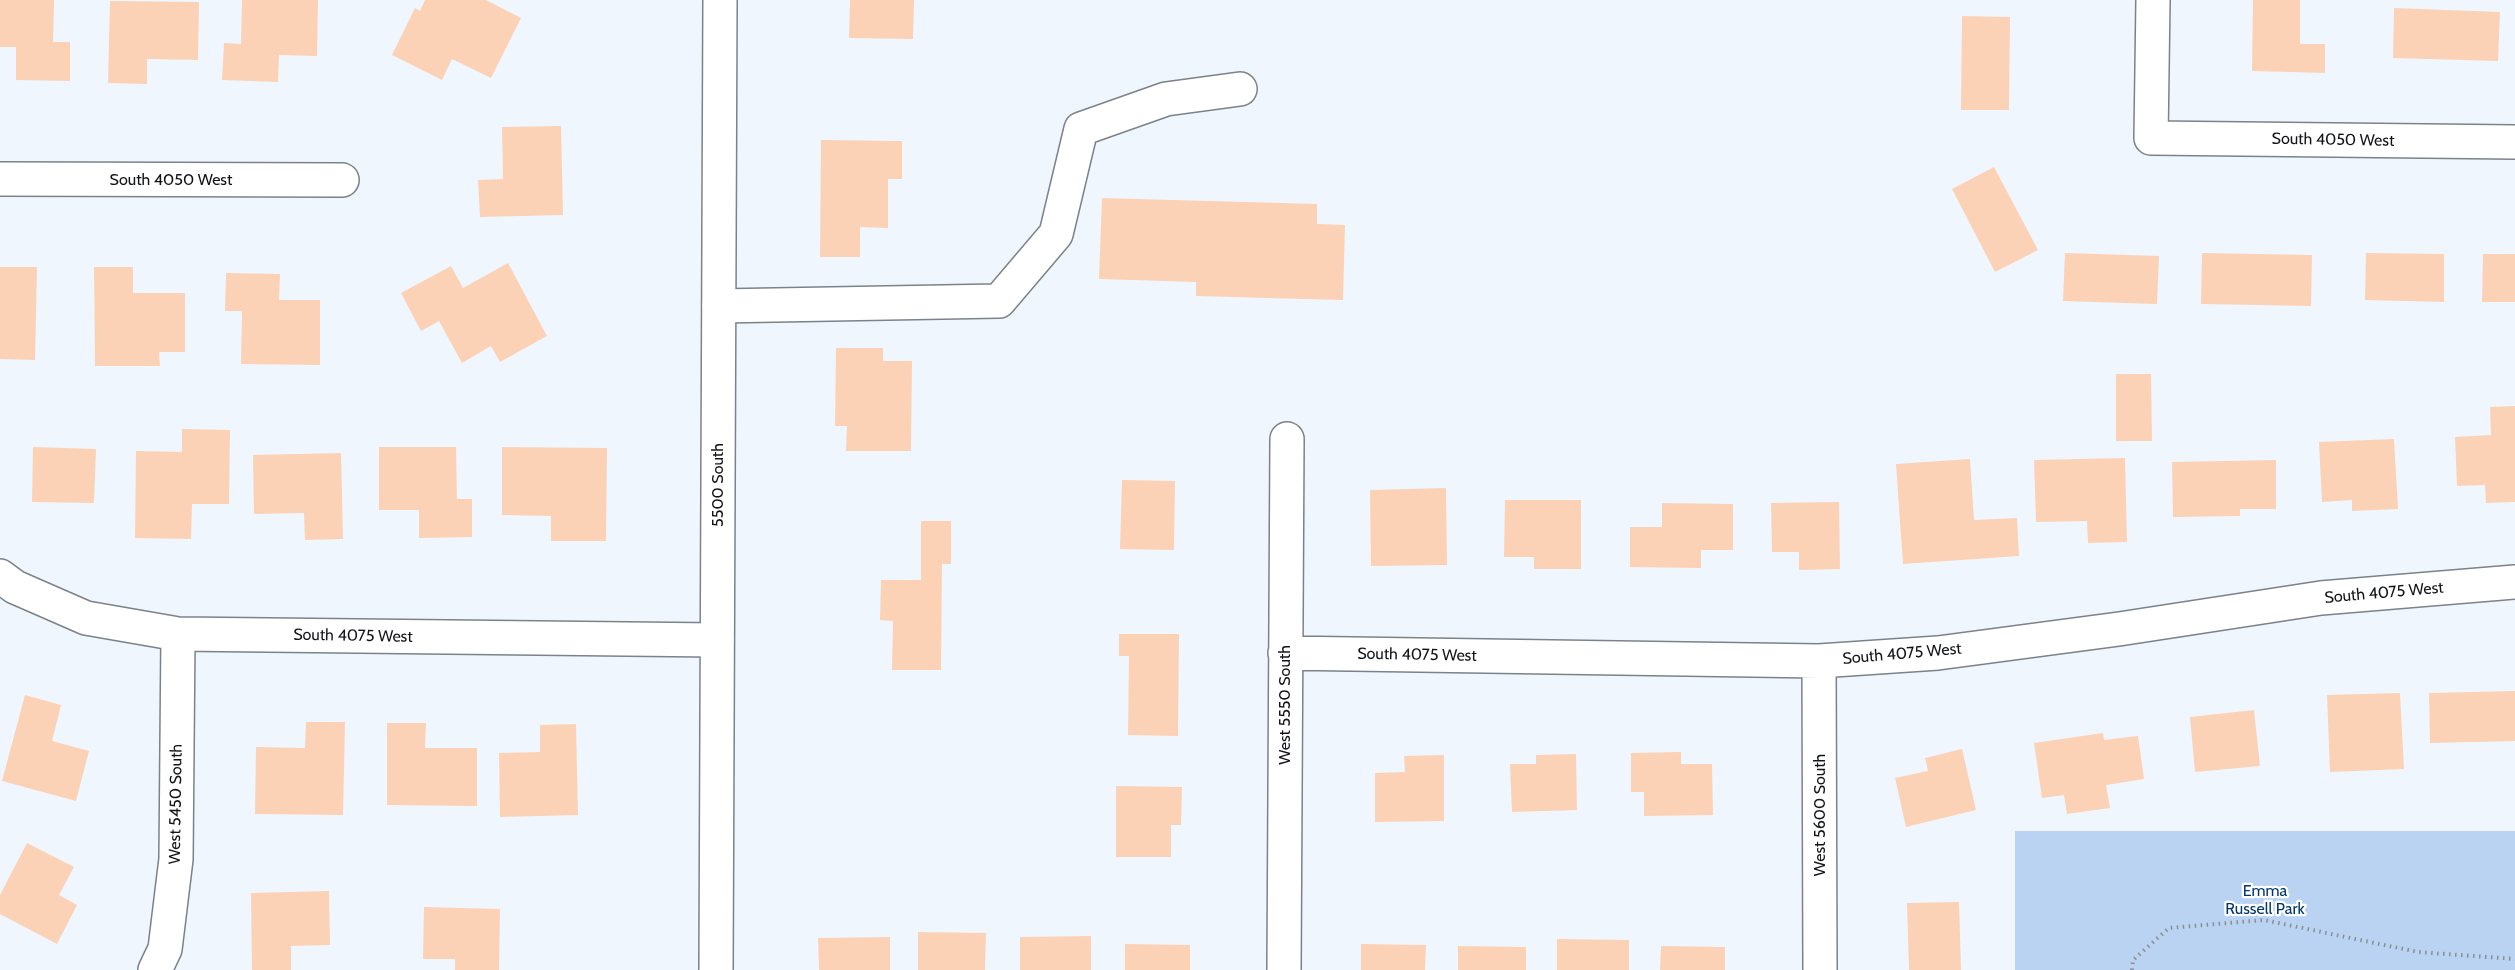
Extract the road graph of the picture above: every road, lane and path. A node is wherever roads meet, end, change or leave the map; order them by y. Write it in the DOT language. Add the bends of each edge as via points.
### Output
graph roads {
  1 [pos="720,0"];
  2 [pos="2153,0"];
  3 [pos="1240,89"];
  4 [pos="2515,142"];
  5 [pos="0,179"];
  6 [pos="342,180"];
  7 [pos="718,306"];
  8 [pos="1287,439"];
  9 [pos="0,576"];
  10 [pos="2515,582"];
  11 [pos="178,634"];
  12 [pos="717,640"];
  13 [pos="1286,653"];
  14 [pos="1820,661"];
  15 [pos="2515,959"];
  16 [pos="155,970"];
  17 [pos="716,970"];
  18 [pos="1284,970"];
  19 [pos="1820,970"];
  20 [pos="2132,970"];
  1 -- 7 [label="street, 5500 South"];
  2 -- 4 [label="street, South 4050 West" via="2151,138"];
  3 -- 7 [label="street" via="1166,99 1082,129 1056,234 999,301"];
  5 -- 6 [label="street, South 4050 West"];
  7 -- 12 [label="street, 5500 South"];
  8 -- 13 [label="street, West 5550 South"];
  9 -- 11 [label="street, South 4075 West" via="15,587 86,618"];
  10 -- 14 [label="street, South 4075 West" via="2321,598 1938,653"];
  11 -- 12 [label="street, South 4075 West"];
  11 -- 16 [label="street, West 5450 South" via="176,859 165,949"];
  12 -- 17 [label="street, 5500 South"];
  13 -- 14 [label="street, South 4075 West"];
  13 -- 18 [label="street, West 5550 South"];
  14 -- 19 [label="street, West 5600 South"];
  15 -- 20 [label="path" via="2418,952 2264,920 2169,928 2133,960"];
}
